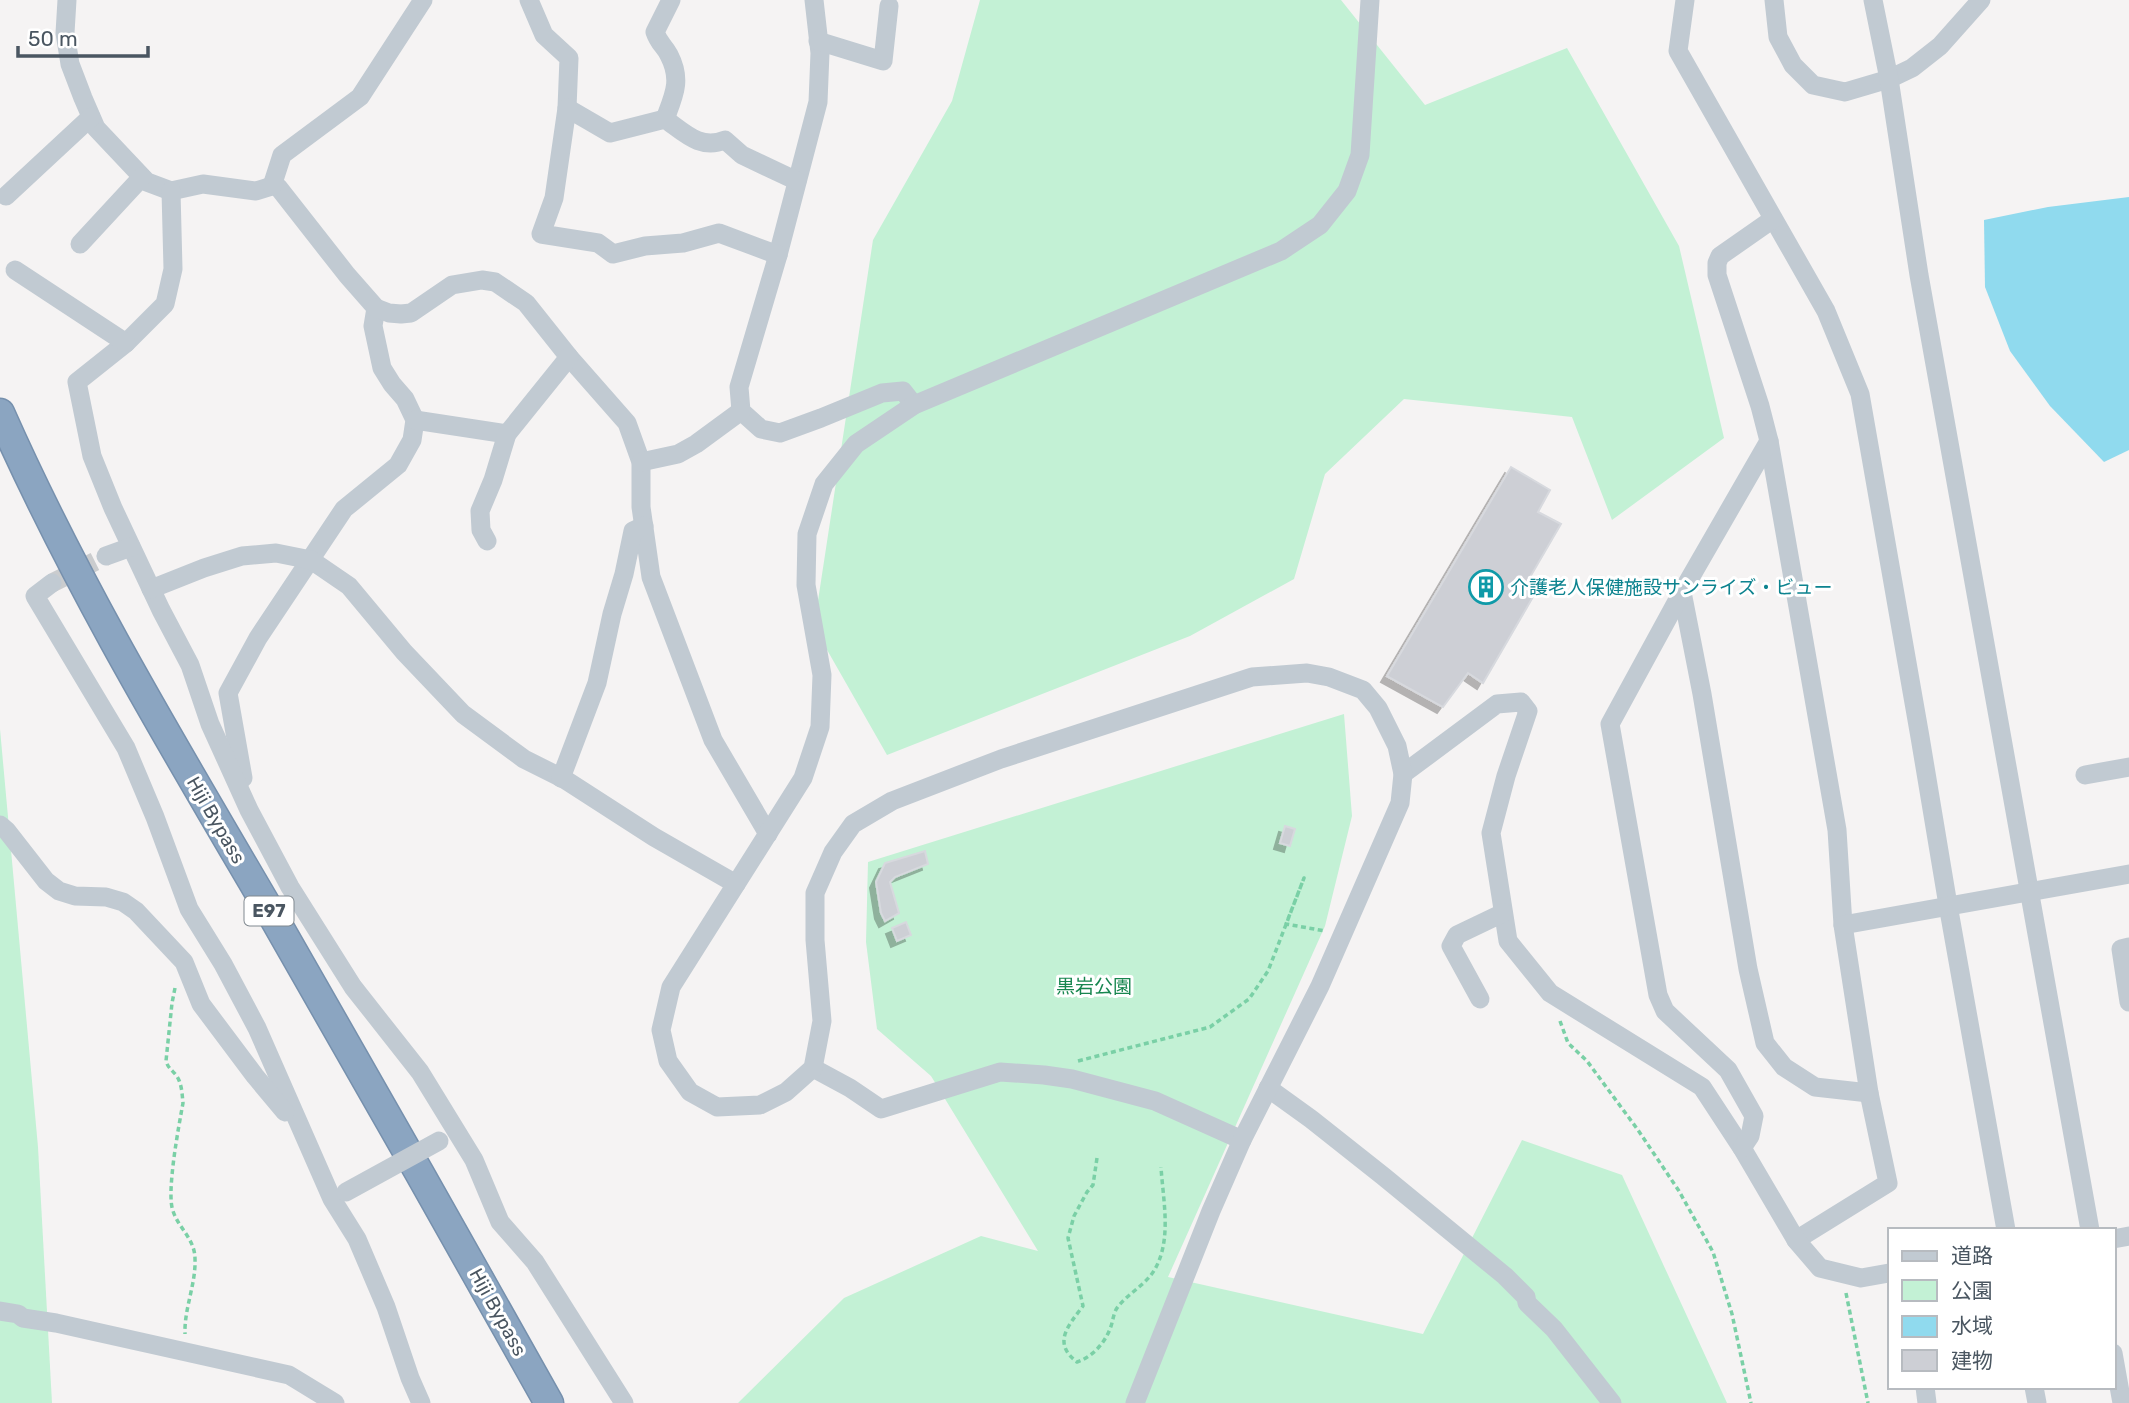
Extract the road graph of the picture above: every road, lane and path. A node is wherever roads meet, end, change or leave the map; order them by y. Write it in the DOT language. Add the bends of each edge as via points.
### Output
graph roads {
  1 [pos="67,0"];
  2 [pos="423,0"];
  3 [pos="529,0"];
  4 [pos="671,0"];
  5 [pos="814,0"];
  6 [pos="1370,0"];
  7 [pos="1685,0"];
  8 [pos="1774,0"];
  9 [pos="1873,0"];
  10 [pos="1981,0"];
  11 [pos="888,6"];
  12 [pos="818,41"];
  13 [pos="1889,79"];
  14 [pos="568,108"];
  15 [pos="91,117"];
  16 [pos="665,119"];
  17 [pos="142,177"];
  18 [pos="797,181"];
  19 [pos="272,186"];
  20 [pos="171,191"];
  21 [pos="6,196"];
  22 [pos="1773,219"];
  23 [pos="80,244"];
  24 [pos="778,256"];
  25 [pos="15,271"];
  26 [pos="376,308"];
  27 [pos="126,343"];
  28 [pos="569,357"];
  29 [pos="915,405"];
  30 [pos="741,411"];
  31 [pos="0,413"];
  32 [pos="415,420"];
  33 [pos="507,433"];
  34 [pos="1769,441"];
  35 [pos="641,462"];
  36 [pos="644,526"];
  37 [pos="487,541"];
  38 [pos="131,547"];
  39 [pos="106,556"];
  40 [pos="311,560"];
  41 [pos="52,583"];
  42 [pos="151,589"];
  43 [pos="1682,592"];
  44 [pos="2129,767"];
  45 [pos="1403,774"];
  46 [pos="2085,775"];
  47 [pos="561,778"];
  48 [pos="249,810"];
  49 [pos="0,825"];
  50 [pos="768,834"];
  51 [pos="2129,874"];
  52 [pos="736,884"];
  53 [pos="2028,891"];
  54 [pos="1948,905"];
  55 [pos="1503,913"];
  56 [pos="1286,924"];
  57 [pos="1843,925"];
  58 [pos="1343,934"];
  59 [pos="2129,947"];
  60 [pos="184,962"];
  61 [pos="1550,993"];
  62 [pos="1479,999"];
  63 [pos="2129,1002"];
  64 [pos="1071,1063"];
  65 [pos="813,1068"];
  66 [pos="1268,1088"];
  67 [pos="1869,1093"];
  68 [pos="301,1131"];
  69 [pos="446,1136"];
  70 [pos="1242,1140"];
  71 [pos="1742,1148"];
  72 [pos="1097,1158"];
  73 [pos="1160,1167"];
  74 [pos="339,1196"];
  75 [pos="2006,1228"];
  76 [pos="2090,1228"];
  77 [pos="1796,1240"];
  78 [pos="1888,1273"];
  79 [pos="1843,1274"];
  80 [pos="0,1311"];
  81 [pos="199,1356"];
  82 [pos="2115,1364"];
  83 [pos="335,1403"];
  84 [pos="421,1403"];
  85 [pos="549,1403"];
  86 [pos="624,1403"];
  87 [pos="1135,1403"];
  88 [pos="1612,1403"];
  89 [pos="1751,1403"];
  90 [pos="1868,1403"];
  91 [pos="2122,1403"];
  1 -- 15 [label="street" via="65,33 70,64"];
  2 -- 19 [label="street" via="360,97 282,155"];
  3 -- 14 [label="street" via="544,35 569,58"];
  4 -- 16 [label="street" via="655,32 669,55 677,85"];
  5 -- 12 [label="street"];
  6 -- 29 [label="street" via="1360,155 1347,191 1320,225 1281,251"];
  7 -- 22 [label="street" via="1678,51"];
  8 -- 13 [label="street" via="1778,37 1793,65 1814,85 1845,92"];
  9 -- 13 [label="street"];
  10 -- 13 [label="street" via="1940,46"];
  11 -- 12 [label="street" via="883,61"];
  12 -- 18 [label="street" via="818,102"];
  13 -- 53 [label="street" via="1919,275"];
  14 -- 16 [label="street" via="610,133"];
  14 -- 24 [label="street" via="554,198 541,234 598,243 613,254 719,233"];
  15 -- 17 [label="street"];
  15 -- 21 [label="street"];
  16 -- 18 [label="street" via="693,139 713,145 725,140 742,155"];
  17 -- 20 [label="street"];
  17 -- 23 [label="street"];
  18 -- 24 [label="street"];
  19 -- 20 [label="street" via="256,191 202,184"];
  19 -- 26 [label="street" via="278,187"];
  20 -- 27 [label="street" via="173,269 165,304"];
  22 -- 34 [label="street" via="1720,256 1717,263"];
  22 -- 54 [label="street" via="1826,312 1860,394"];
  24 -- 30 [label="street" via="739,387"];
  25 -- 27 [label="street"];
  26 -- 28 [label="street" via="411,313 452,285 495,282 526,303"];
  26 -- 32 [label="street" via="373,326 382,368"];
  27 -- 38 [label="street" via="77,382 93,456"];
  28 -- 33 [label="street"];
  28 -- 35 [label="street" via="627,424"];
  29 -- 30 [label="street" via="903,391 882,393 780,432 761,429"];
  29 -- 50 [label="street" via="856,444 824,484 807,534 806,585 822,675 820,726 803,778"];
  30 -- 35 [label="street" via="678,454"];
  31 -- 85 [label="highway, Hiji Bypass / E97" via="106,629"];
  32 -- 33 [label="street"];
  32 -- 40 [label="street" via="412,440 398,465 344,509"];
  33 -- 37 [label="street" via="480,511"];
  34 -- 43 [label="street"];
  34 -- 57 [label="street" via="1837,830"];
  35 -- 36 [label="street"];
  36 -- 47 [label="street" via="633,531 597,683"];
  36 -- 50 [label="street" via="651,577 713,740"];
  38 -- 39 [label="street"];
  38 -- 42 [label="street"];
  40 -- 42 [label="street" via="276,553 242,556"];
  40 -- 47 [label="street" via="349,586 463,714 523,759"];
  40 -- 48 [label="street" via="258,638 228,693"];
  41 -- 68 [label="street" via="35,596 126,748 190,909 257,1028"];
  42 -- 48 [label="street" via="190,665"];
  43 -- 67 [label="street" via="1765,1043 1784,1067 1815,1087"];
  43 -- 71 [label="street" via="1610,724 1658,995 1665,1011 1728,1070 1754,1116"];
  44 -- 46 [label="street"];
  45 -- 55 [label="street" via="1497,704 1521,702 1528,711 1491,833"];
  45 -- 58 [label="street" via="1400,803"];
  45 -- 65 [label="street" via="1397,746 1363,690 1307,673 1252,677 1001,759 892,801 853,824 815,893 822,1021"];
  47 -- 52 [label="street"];
  48 -- 69 [label="street" via="290,887 353,987 419,1073"];
  49 -- 60 [label="street" via="59,891 123,902"];
  50 -- 52 [label="street"];
  51 -- 53 [label="street"];
  52 -- 65 [label="street" via="671,987 662,1030 668,1061 690,1092 717,1107 760,1104 786,1092"];
  53 -- 54 [label="street"];
  53 -- 76 [label="street"];
  54 -- 57 [label="street"];
  54 -- 75 [label="street"];
  55 -- 61 [label="street" via="1508,941"];
  55 -- 62 [label="street" via="1457,935 1451,946"];
  56 -- 56 [label="path" via="1300,887 1304,878 1299,890"];
  56 -- 58 [label="path"];
  56 -- 64 [label="path" via="1268,971 1250,999 1210,1027"];
  57 -- 67 [label="street"];
  58 -- 66 [label="street"];
  59 -- 63 [label="street" via="2121,949"];
  60 -- 68 [label="street" via="201,1004"];
  60 -- 81 [label="path" via="172,1003 166,1061 177,1077 183,1103 171,1193 172,1209 194,1247 185,1323 188,1344"];
  61 -- 71 [label="street" via="1702,1087"];
  61 -- 89 [label="path" via="1568,1043 1587,1061 1638,1130 1713,1252"];
  65 -- 70 [label="street" via="881,1109 1000,1072 1072,1079 1155,1101"];
  66 -- 70 [label="street"];
  66 -- 88 [label="street" via="1505,1276"];
  67 -- 77 [label="street" via="1888,1183"];
  68 -- 74 [label="street"];
  69 -- 74 [label="street, bridge"];
  69 -- 86 [label="street" via="474,1160 500,1222 535,1262"];
  70 -- 87 [label="street"];
  71 -- 77 [label="street"];
  72 -- 73 [label="path" via="1093,1185 1074,1216 1068,1238 1083,1306 1065,1330 1064,1342 1077,1362 1091,1357 1110,1330 1115,1309 1155,1270 1164,1246"];
  74 -- 84 [label="street"];
  77 -- 79 [label="street" via="1820,1268"];
  78 -- 79 [label="street" via="1861,1278"];
  79 -- 90 [label="path"];
  80 -- 81 [label="street"];
  81 -- 83 [label="street" via="289,1375"];
  82 -- 91 [label="street"];
}
